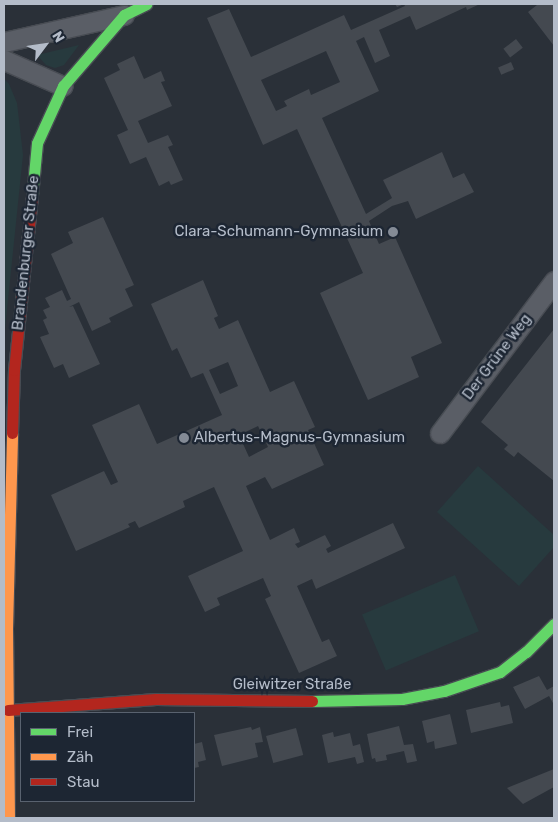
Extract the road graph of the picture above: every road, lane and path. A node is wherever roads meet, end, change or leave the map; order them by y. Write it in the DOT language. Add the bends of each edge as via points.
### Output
graph roads {
  1 [pos="147,4"];
  2 [pos="124,14"];
  3 [pos="4,42"];
  4 [pos="4,60"];
  5 [pos="63,86"];
  6 [pos="554,280"];
  7 [pos="440,433"];
  8 [pos="554,624"];
  9 [pos="8,710"];
  10 [pos="9,818"];
  1 -- 2 [label="street, Brandenburger Straße"];
  2 -- 3 [label="street, Brandenburger Straße"];
  2 -- 5 [label="street, Brandenburger Straße"];
  4 -- 5 [label="street"];
  5 -- 9 [label="street, Brandenburger Straße" via="37,142 14,370"];
  6 -- 7 [label="street, Der Grüne Weg"];
  8 -- 9 [label="street, Gleiwitzer Straße" via="500,672 444,691 402,699 278,702 156,699"];
  9 -- 10 [label="street, Brandenburger Straße" via="6,789"];
}
